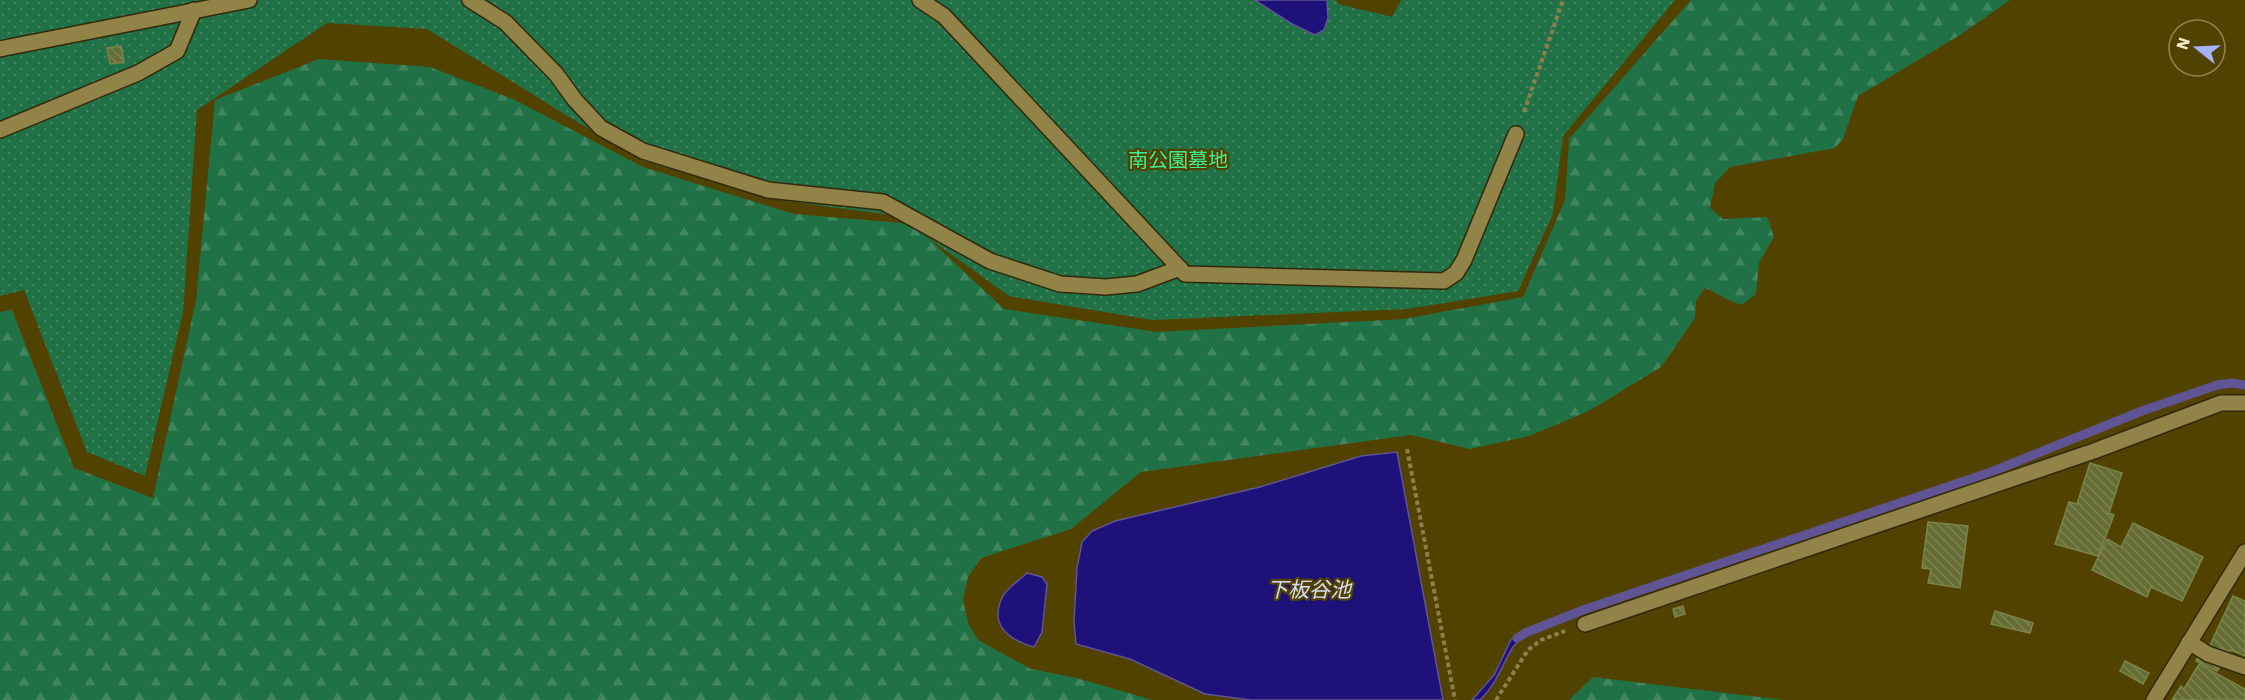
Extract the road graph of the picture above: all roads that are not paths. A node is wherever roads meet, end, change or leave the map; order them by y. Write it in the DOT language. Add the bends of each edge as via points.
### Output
graph roads {
  1 [pos="249,0"];
  2 [pos="470,0"];
  3 [pos="920,0"];
  4 [pos="941,0"];
  5 [pos="194,10"];
  6 [pos="944,16"];
  7 [pos="0,49"];
  8 [pos="0,130"];
  9 [pos="1516,134"];
  10 [pos="1180,268"];
  11 [pos="2245,403"];
  12 [pos="2245,552"];
  13 [pos="1585,624"];
  14 [pos="2189,642"];
  15 [pos="2245,667"];
  16 [pos="2154,700"];
  1 -- 5 [label="street"];
  2 -- 10 [label="street" via="505,22 601,128 643,152 768,190 883,202 990,261 1060,284 1137,284"];
  3 -- 6 [label="street"];
  4 -- 6 [label="street"];
  5 -- 7 [label="street"];
  5 -- 8 [label="street" via="177,51 138,73"];
  6 -- 10 [label="street"];
  9 -- 10 [label="street" via="1464,260 1456,273 1444,281 1185,274"];
  11 -- 13 [label="street" via="2221,404"];
  12 -- 14 [label="street"];
  14 -- 15 [label="street" via="2208,654"];
  14 -- 16 [label="street"];
}
